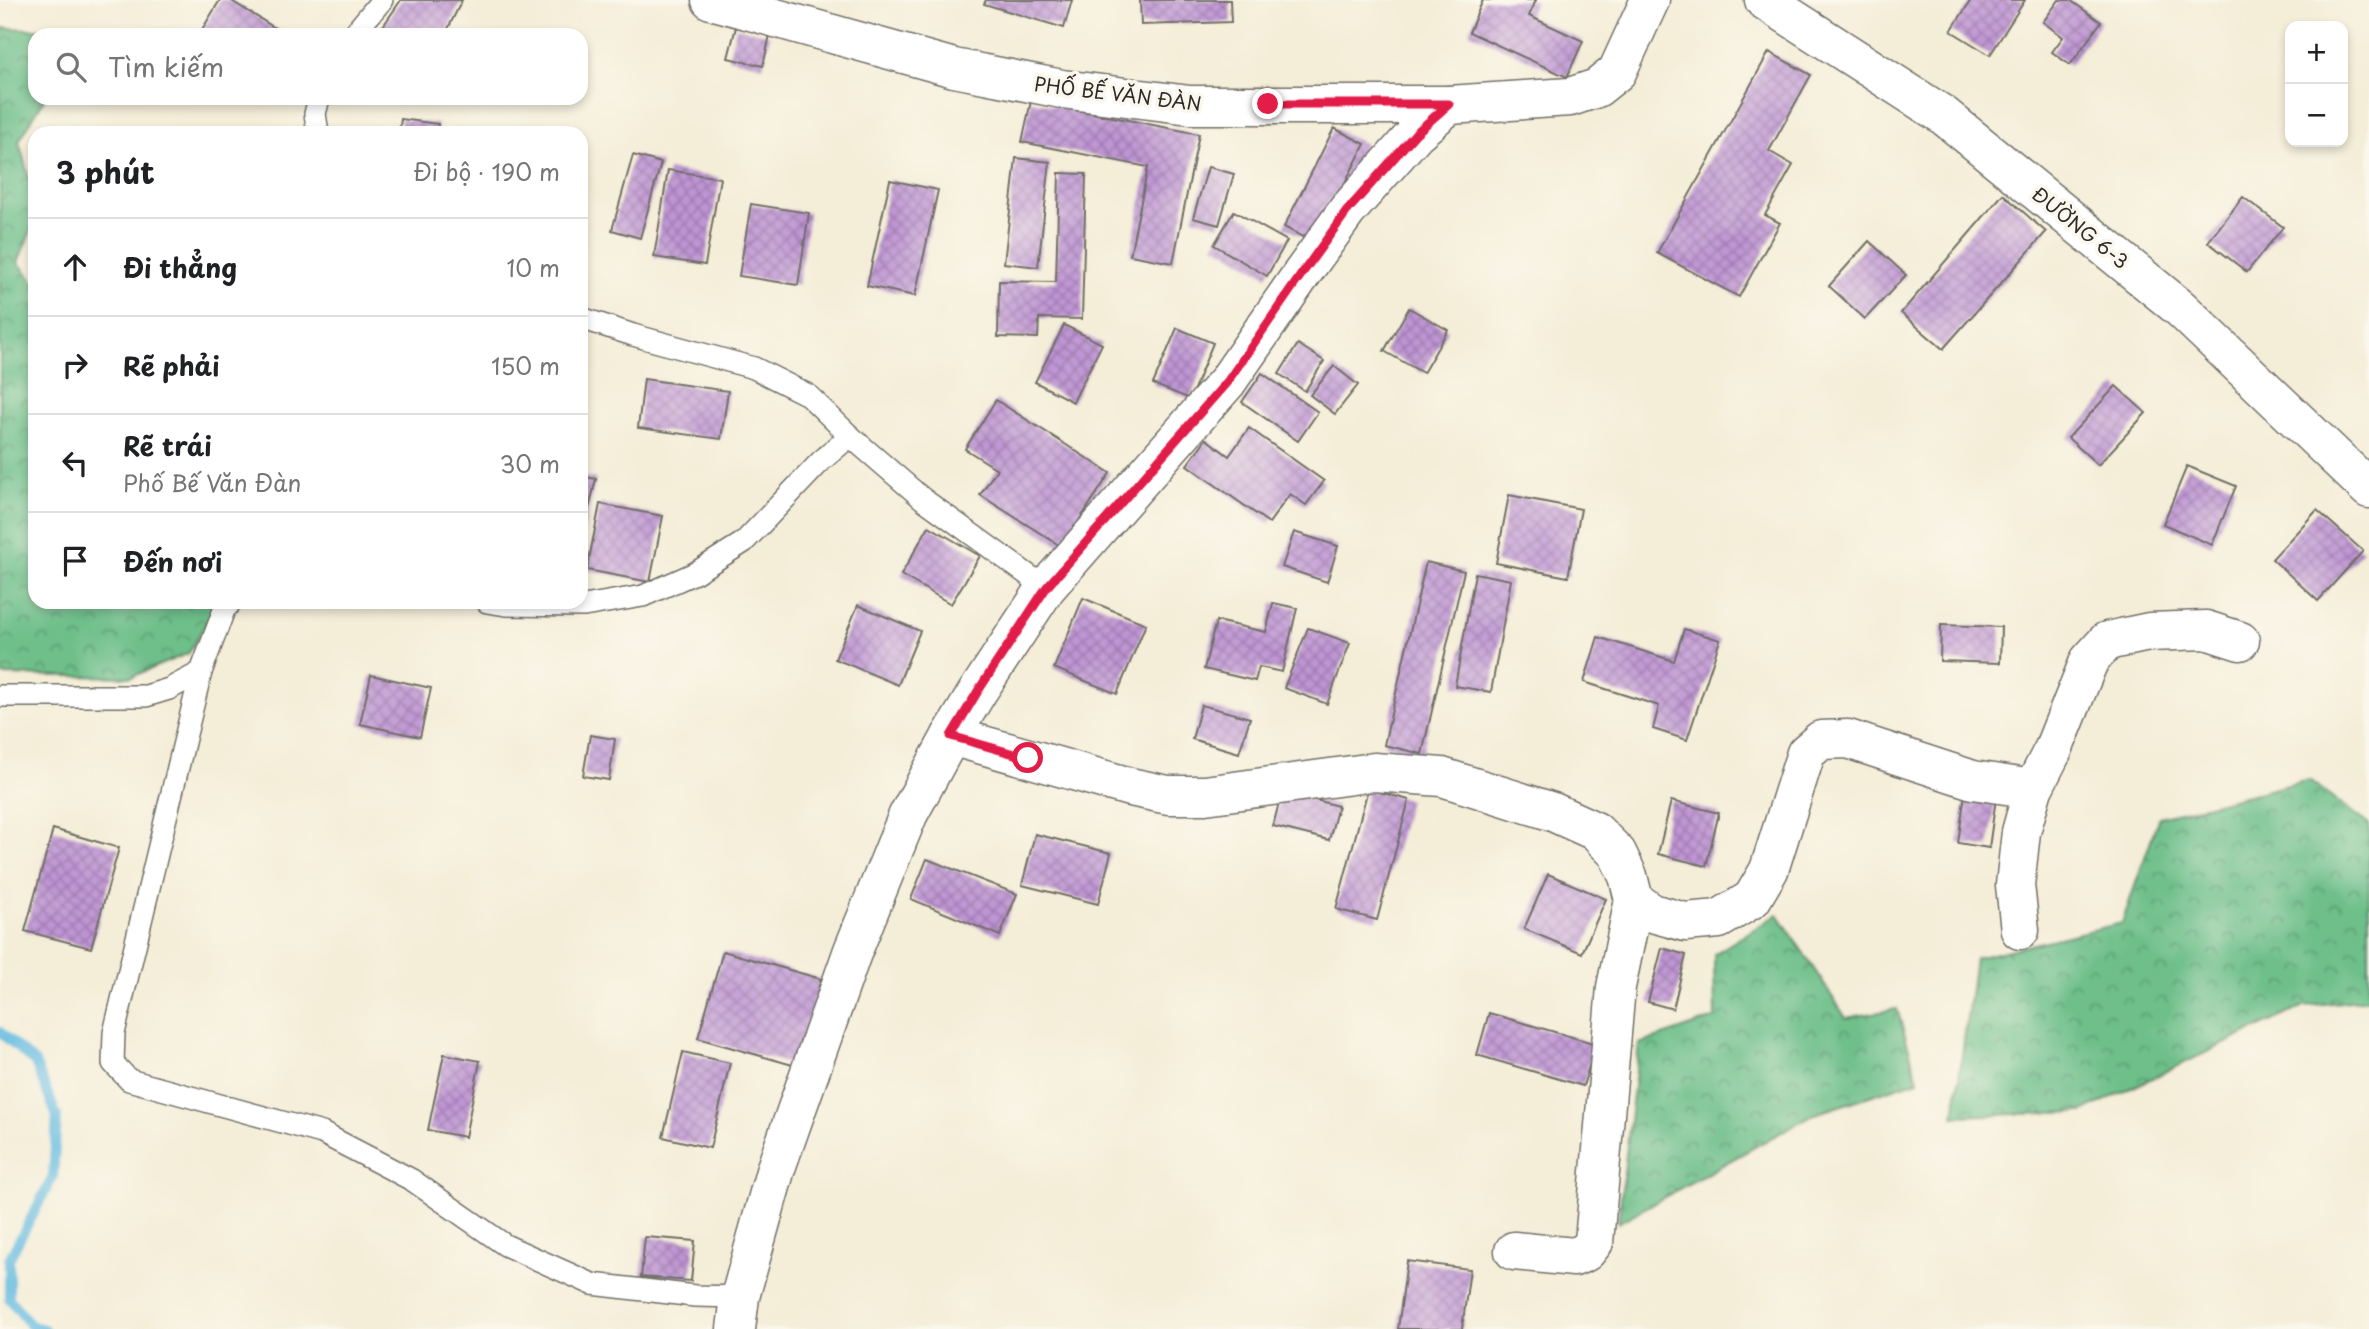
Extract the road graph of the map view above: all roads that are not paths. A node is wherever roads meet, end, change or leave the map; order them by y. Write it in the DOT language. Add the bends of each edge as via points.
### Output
graph roads {
  1 [pos="382,0"];
  2 [pos="712,0"];
  3 [pos="1650,0"];
  4 [pos="1764,0"];
  5 [pos="360,28"];
  6 [pos="1449,104"];
  7 [pos="317,105"];
  8 [pos="317,126"];
  9 [pos="588,320"];
  10 [pos="850,436"];
  11 [pos="2369,489"];
  12 [pos="1046,588"];
  13 [pos="588,605"];
  14 [pos="225,609"];
  15 [pos="2241,641"];
  16 [pos="201,672"];
  17 [pos="0,696"];
  18 [pos="951,736"];
  19 [pos="2033,789"];
  20 [pos="1634,900"];
  21 [pos="2020,930"];
  22 [pos="1514,1251"];
  23 [pos="738,1313"];
  1 -- 5 [label="lane"];
  2 -- 6 [label="street, PHỐ BẾ VĂN ĐÀN" via="954,68 1062,89 1191,104"];
  3 -- 6 [label="street, PHỐ BẾ VĂN ĐÀN" via="1617,72 1597,88 1570,97"];
  4 -- 11 [label="street, ĐƯỜNG 6-3" via="1954,124 2181,309"];
  6 -- 12 [label="street" via="1416,133 1347,211 1227,382"];
  7 -- 8 [label="lane"];
  9 -- 10 [label="lane" via="754,368 808,395"];
  10 -- 12 [label="lane" via="923,499"];
  10 -- 13 [label="lane" via="744,541 695,573 643,596"];
  12 -- 18 [label="street"];
  14 -- 16 [label="lane"];
  15 -- 19 [label="street" via="2206,630 2149,632 2107,641 2089,661"];
  16 -- 17 [label="lane" via="169,690 146,696"];
  16 -- 23 [label="lane" via="114,1033 113,1063 129,1080 322,1133 412,1180 505,1245 592,1283 695,1296"];
  18 -- 20 [label="street" via="1168,795 1205,795 1374,772 1442,777 1553,812 1595,831 1617,853"];
  18 -- 23 [label="street" via="908,815 852,953 776,1168"];
  19 -- 20 [label="street" via="1973,780 1848,738 1821,740 1806,753 1769,870 1752,899 1719,919 1685,922 1652,913"];
  19 -- 21 [label="street" via="2021,832 2015,885"];
  20 -- 22 [label="street" via="1616,987 1594,1242 1586,1252 1574,1256"];
}
